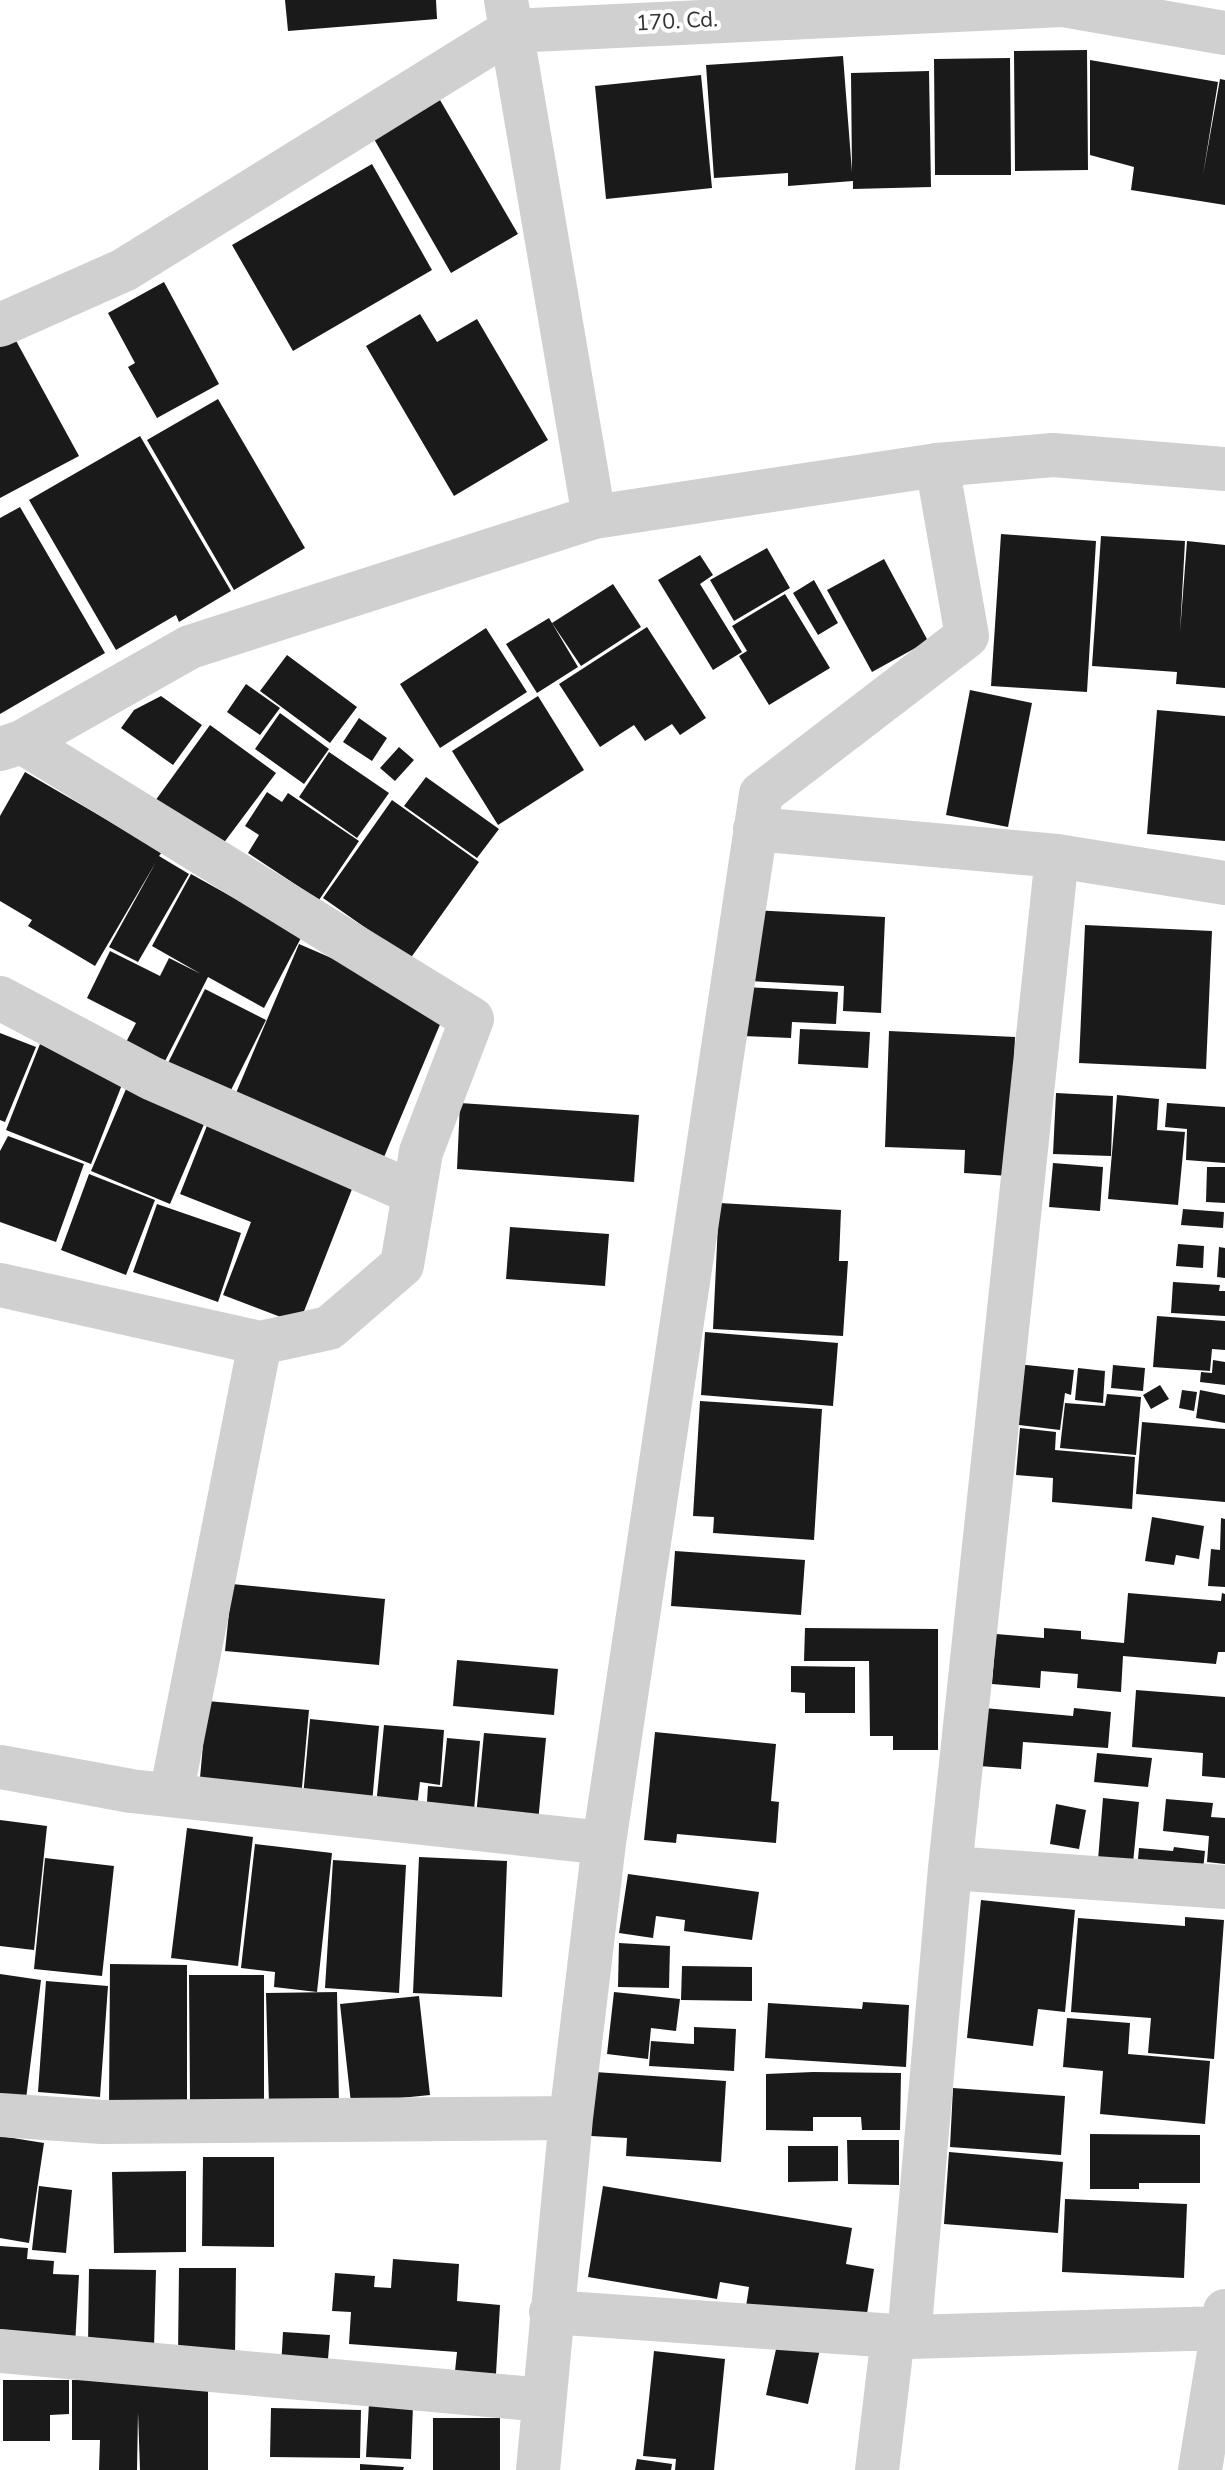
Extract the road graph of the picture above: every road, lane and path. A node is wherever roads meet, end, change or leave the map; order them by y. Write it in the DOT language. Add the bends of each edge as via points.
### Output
graph roads {
  1 [pos="508,16"];
  2 [pos="1225,33"];
  3 [pos="0,325"];
  4 [pos="937,465"];
  5 [pos="1225,469"];
  6 [pos="594,517"];
  7 [pos="11,746"];
  8 [pos="755,829"];
  9 [pos="1057,856"];
  10 [pos="1225,883"];
  11 [pos="0,998"];
  12 [pos="414,1193"];
  13 [pos="0,1285"];
  14 [pos="260,1343"];
  15 [pos="0,1767"];
  16 [pos="171,1795"];
  17 [pos="604,1843"];
  18 [pos="950,1868"];
  19 [pos="1225,1887"];
  20 [pos="0,2115"];
  21 [pos="571,2118"];
  22 [pos="551,2312"];
  23 [pos="1224,2320"];
  24 [pos="901,2337"];
  25 [pos="0,2351"];
  26 [pos="544,2400"];
  27 [pos="538,2470"];
  28 [pos="877,2470"];
  29 [pos="1200,2470"];
  1 -- 2 [label="street, 170. Cd." via="1063,5"];
  1 -- 3 [label="street" via="124,270"];
  1 -- 6 [label="street"];
  4 -- 5 [label="street" via="1053,455"];
  4 -- 6 [label="street"];
  4 -- 8 [label="street" via="967,636 761,794"];
  6 -- 7 [label="street" via="190,647"];
  7 -- 12 [label="street" via="472,1019 421,1152"];
  8 -- 9 [label="street"];
  8 -- 17 [label="street"];
  9 -- 10 [label="street"];
  9 -- 18 [label="street"];
  11 -- 12 [label="street" via="151,1078"];
  12 -- 14 [label="street" via="402,1265 329,1328"];
  13 -- 14 [label="street"];
  14 -- 16 [label="street"];
  15 -- 16 [label="street"];
  16 -- 17 [label="street"];
  17 -- 21 [label="street"];
  18 -- 19 [label="street"];
  18 -- 24 [label="street"];
  20 -- 21 [label="street" via="102,2122"];
  21 -- 22 [label="street"];
  22 -- 24 [label="street"];
  22 -- 26 [label="street"];
  23 -- 24 [label="street"];
  23 -- 29 [label="street"];
  24 -- 28 [label="street"];
  25 -- 26 [label="street"];
  26 -- 27 [label="street"];
}
